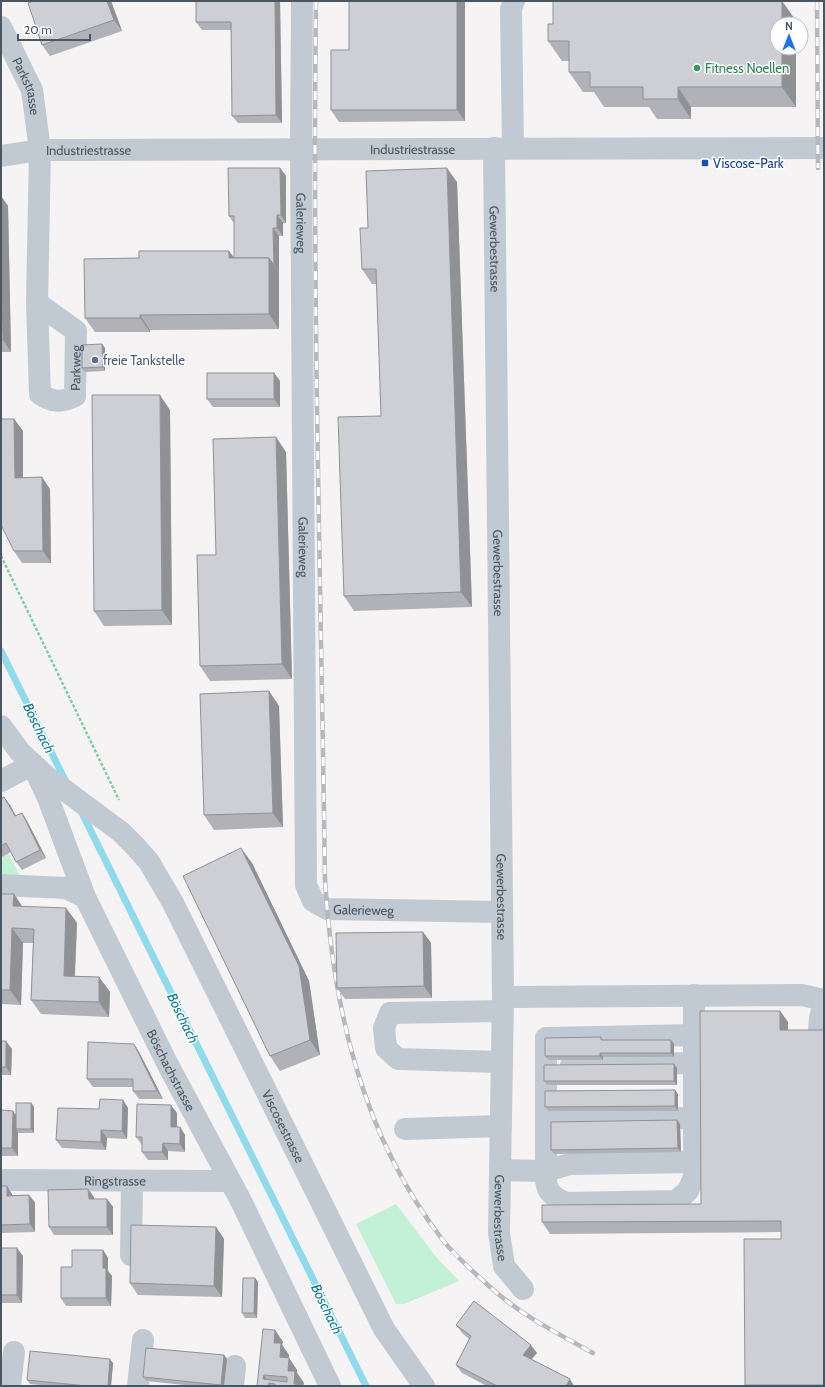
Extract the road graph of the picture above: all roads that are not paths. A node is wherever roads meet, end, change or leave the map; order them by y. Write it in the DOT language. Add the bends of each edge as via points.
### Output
graph roads {
  1 [pos="302,1"];
  2 [pos="514,1"];
  3 [pos="1,27"];
  4 [pos="504,148"];
  5 [pos="824,148"];
  6 [pos="301,149"];
  7 [pos="40,150"];
  8 [pos="1,156"];
  9 [pos="37,303"];
  10 [pos="1,726"];
  11 [pos="33,764"];
  12 [pos="1,781"];
  13 [pos="150,862"];
  14 [pos="1,886"];
  15 [pos="85,897"];
  16 [pos="502,912"];
  17 [pos="694,995"];
  18 [pos="824,1001"];
  19 [pos="502,1004"];
  20 [pos="694,1035"];
  21 [pos="818,1042"];
  22 [pos="502,1062"];
  23 [pos="694,1063"];
  24 [pos="546,1066"];
  25 [pos="671,1090"];
  26 [pos="694,1090"];
  27 [pos="546,1091"];
  28 [pos="569,1091"];
  29 [pos="694,1118"];
  30 [pos="546,1120"];
  31 [pos="501,1126"];
  32 [pos="405,1129"];
  33 [pos="694,1162"];
  34 [pos="500,1170"];
  35 [pos="546,1171"];
  36 [pos="1,1180"];
  37 [pos="229,1181"];
  38 [pos="132,1182"];
  39 [pos="131,1274"];
  40 [pos="523,1289"];
  41 [pos="143,1340"];
  42 [pos="14,1352"];
  43 [pos="10,1386"];
  44 [pos="138,1386"];
  45 [pos="330,1386"];
  46 [pos="424,1386"];
  1 -- 6 [label="street, Galerieweg"];
  2 -- 4 [label="street, Gewerbestrasse" via="511,9"];
  3 -- 7 [label="street, Parkstrasse" via="32,90"];
  4 -- 5 [label="street, Industriestrasse"];
  4 -- 6 [label="street, Industriestrasse"];
  4 -- 16 [label="street, Gewerbestrasse"];
  6 -- 7 [label="street, Industriestrasse"];
  6 -- 16 [label="street, Galerieweg" via="306,885 313,901 327,909"];
  7 -- 8 [label="street, Industriestrasse"];
  7 -- 9 [label="street"];
  10 -- 11 [label="street, Böschachstrasse"];
  11 -- 12 [label="street"];
  11 -- 13 [label="street, Böschachstrasse" via="120,832"];
  11 -- 15 [label="street, Böschachstrasse"];
  13 -- 46 [label="street, Viscosestrasse" via="173,903 384,1329"];
  14 -- 15 [label="street" via="66,888"];
  15 -- 37 [label="street, Böschachstrasse"];
  16 -- 19 [label="street, Gewerbestrasse"];
  17 -- 18 [label="street" via="802,995"];
  17 -- 19 [label="street"];
  17 -- 20 [label="street"];
  18 -- 21 [label="street"];
  19 -- 22 [label="street, Gewerbestrasse"];
  19 -- 22 [label="street" via="390,1013 384,1028 386,1048 398,1060"];
  20 -- 23 [label="street"];
  20 -- 24 [label="street" via="546,1038"];
  22 -- 31 [label="street, Gewerbestrasse"];
  23 -- 24 [label="street"];
  23 -- 26 [label="street"];
  24 -- 27 [label="street"];
  25 -- 26 [label="street"];
  26 -- 29 [label="street"];
  27 -- 28 [label="street"];
  27 -- 30 [label="street"];
  29 -- 30 [label="street"];
  29 -- 33 [label="street"];
  30 -- 35 [label="street"];
  31 -- 32 [label="street"];
  31 -- 34 [label="street, Gewerbestrasse"];
  33 -- 35 [label="street" via="570,1164"];
  33 -- 35 [label="street" via="694,1177 688,1192 676,1201 566,1203 553,1197 546,1184"];
  34 -- 35 [label="street"];
  34 -- 40 [label="street, Gewerbestrasse" via="499,1233 504,1266"];
  36 -- 38 [label="street, Ringstrasse"];
  37 -- 38 [label="street, Ringstrasse"];
  37 -- 45 [label="street, Böschachstrasse"];
  38 -- 39 [label="street"];
  41 -- 44 [label="street"];
  42 -- 43 [label="street"];
}
